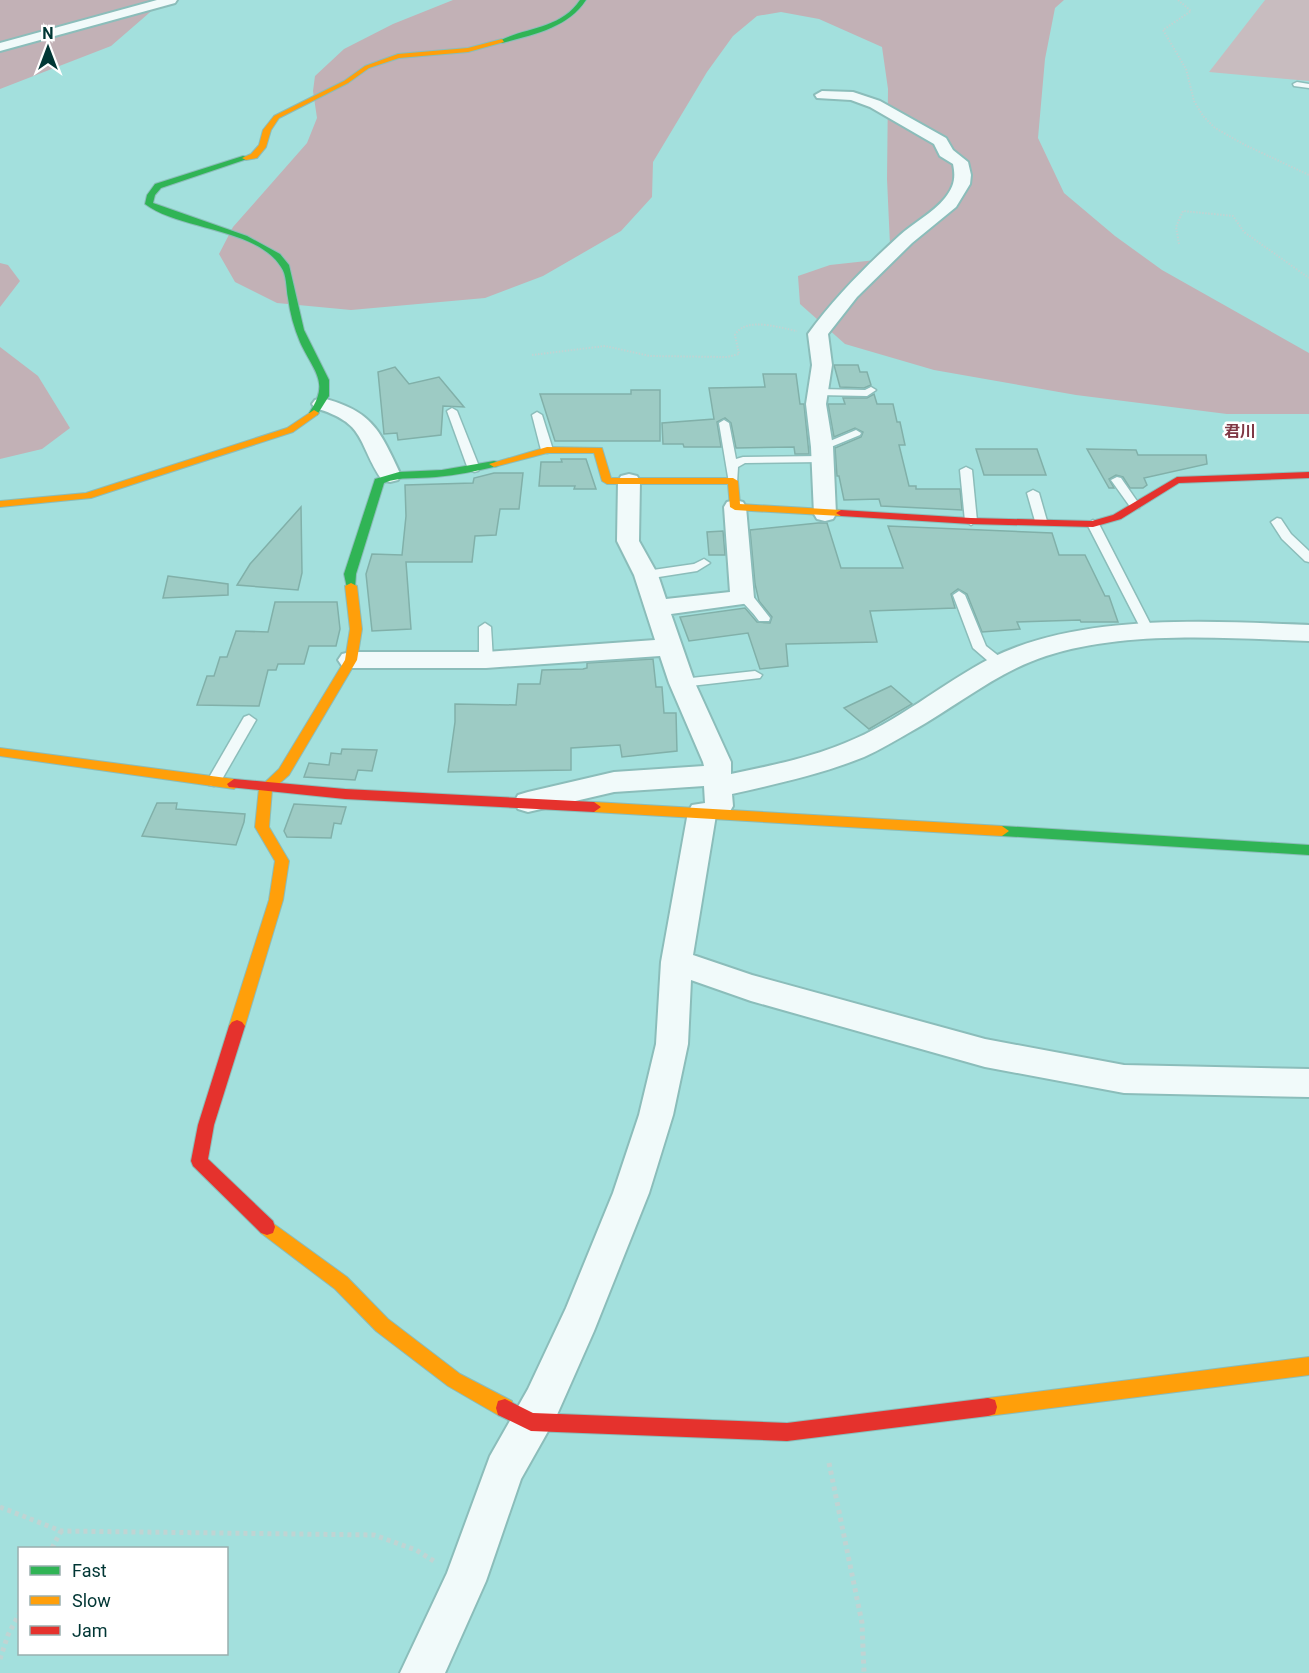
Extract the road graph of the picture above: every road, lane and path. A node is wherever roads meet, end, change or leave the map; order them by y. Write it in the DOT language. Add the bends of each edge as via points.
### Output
graph roads {
  1 [pos="171,0"];
  2 [pos="583,0"];
  3 [pos="1178,0"];
  4 [pos="0,47"];
  5 [pos="1297,84"];
  6 [pos="1309,86"];
  7 [pos="822,95"];
  8 [pos="1309,175"];
  9 [pos="1179,244"];
  10 [pos="1309,278"];
  11 [pos="818,334"];
  12 [pos="532,355"];
  13 [pos="871,390"];
  14 [pos="818,392"];
  15 [pos="322,404"];
  16 [pos="452,411"];
  17 [pos="537,415"];
  18 [pos="724,423"];
  19 [pos="856,433"];
  20 [pos="547,450"];
  21 [pos="822,453"];
  22 [pos="732,466"];
  23 [pos="474,469"];
  24 [pos="966,470"];
  25 [pos="390,475"];
  26 [pos="1309,475"];
  27 [pos="1117,480"];
  28 [pos="629,481"];
  29 [pos="733,481"];
  30 [pos="1033,493"];
  31 [pos="0,504"];
  32 [pos="1135,506"];
  33 [pos="735,507"];
  34 [pos="825,514"];
  35 [pos="971,521"];
  36 [pos="1041,521"];
  37 [pos="1276,522"];
  38 [pos="1093,524"];
  39 [pos="1309,558"];
  40 [pos="704,563"];
  41 [pos="646,575"];
  42 [pos="741,594"];
  43 [pos="959,595"];
  44 [pos="657,608"];
  45 [pos="764,618"];
  46 [pos="485,627"];
  47 [pos="1148,631"];
  48 [pos="1309,633"];
  49 [pos="669,647"];
  50 [pos="351,660"];
  51 [pos="486,660"];
  52 [pos="1000,664"];
  53 [pos="755,675"];
  54 [pos="682,683"];
  55 [pos="249,720"];
  56 [pos="0,752"];
  57 [pos="214,781"];
  58 [pos="717,781"];
  59 [pos="266,788"];
  60 [pos="518,804"];
  61 [pos="711,812"];
  62 [pos="1309,850"];
  63 [pos="676,962"];
  64 [pos="1309,1083"];
  65 [pos="1309,1366"];
  66 [pos="531,1422"];
  67 [pos="821,1427"];
  68 [pos="0,1507"];
  69 [pos="61,1532"];
  70 [pos="53,1547"];
  71 [pos="465,1581"];
  72 [pos="18,1616"];
  73 [pos="0,1659"];
  74 [pos="422,1673"];
  75 [pos="864,1673"];
  1 -- 4 [label="street"];
  2 -- 15 [label="street" via="579,9 539,32 468,50 398,56 367,67 346,82 276,117 254,156 158,186 151,195 149,204 161,211 249,241 273,252 286,267 306,345 324,376"];
  3 -- 8 [label="path" via="1188,6 1190,14 1163,30 1186,68 1196,104 1212,128"];
  5 -- 6 [label="lane"];
  7 -- 11 [label="street" via="863,98 906,120 940,141 946,153 960,162 963,175 950,203 894,250 851,293"];
  9 -- 10 [label="path" via="1176,220 1183,211 1222,213 1233,216 1244,232"];
  11 -- 12 [label="path" via="745,325 736,332 739,354 727,357 650,356 605,346"];
  11 -- 14 [label="street" via="822,365"];
  13 -- 14 [label="lane"];
  14 -- 21 [label="street"];
  15 -- 25 [label="street" via="343,408 366,427"];
  15 -- 31 [label="street" via="290,430 87,496"];
  16 -- 23 [label="lane"];
  17 -- 20 [label="lane"];
  18 -- 22 [label="lane"];
  19 -- 21 [label="lane"];
  20 -- 23 [label="street"];
  20 -- 28 [label="street" via="598,450 607,481"];
  21 -- 22 [label="lane" via="743,460"];
  21 -- 34 [label="street"];
  22 -- 29 [label="lane"];
  23 -- 25 [label="street"];
  24 -- 35 [label="lane"];
  25 -- 50 [label="street" via="379,481 350,574 356,629"];
  26 -- 32 [label="street" via="1178,480"];
  27 -- 32 [label="lane"];
  28 -- 29 [label="street"];
  28 -- 41 [label="street" via="628,541"];
  29 -- 33 [label="street"];
  30 -- 36 [label="lane"];
  32 -- 38 [label="street" via="1117,517"];
  33 -- 34 [label="street"];
  33 -- 42 [label="street"];
  34 -- 35 [label="street"];
  35 -- 36 [label="street"];
  36 -- 38 [label="street"];
  37 -- 39 [label="lane"];
  38 -- 47 [label="lane"];
  40 -- 41 [label="lane"];
  41 -- 44 [label="street"];
  42 -- 44 [label="street" via="741,598"];
  42 -- 45 [label="lane"];
  43 -- 52 [label="lane" via="980,648"];
  44 -- 49 [label="street"];
  46 -- 51 [label="lane"];
  47 -- 48 [label="street"];
  47 -- 52 [label="street" via="1081,639"];
  49 -- 51 [label="street"];
  49 -- 54 [label="street"];
  50 -- 51 [label="street"];
  50 -- 59 [label="street" via="284,772"];
  52 -- 58 [label="street" via="855,750 775,776"];
  53 -- 54 [label="lane"];
  54 -- 58 [label="street" via="717,762"];
  55 -- 57 [label="lane"];
  56 -- 57 [label="street"];
  57 -- 59 [label="street"];
  58 -- 60 [label="street" via="614,782"];
  58 -- 61 [label="street"];
  59 -- 60 [label="street"];
  59 -- 66 [label="street" via="262,828 282,861 276,900 206,1125 199,1161 278,1237 341,1283 382,1325 454,1380"];
  60 -- 61 [label="street"];
  61 -- 62 [label="street"];
  61 -- 63 [label="street"];
  63 -- 64 [label="street" via="751,988 985,1053 1124,1079"];
  63 -- 66 [label="street" via="672,1044 656,1115 581,1318"];
  65 -- 67 [label="street"];
  66 -- 67 [label="street" via="787,1432"];
  66 -- 71 [label="street" via="504,1470"];
  67 -- 75 [label="path" via="862,1623"];
  68 -- 69 [label="path"];
  69 -- 70 [label="path"];
  69 -- 71 [label="path" via="375,1535 416,1550"];
  71 -- 74 [label="street"];
  72 -- 73 [label="path"];
}
